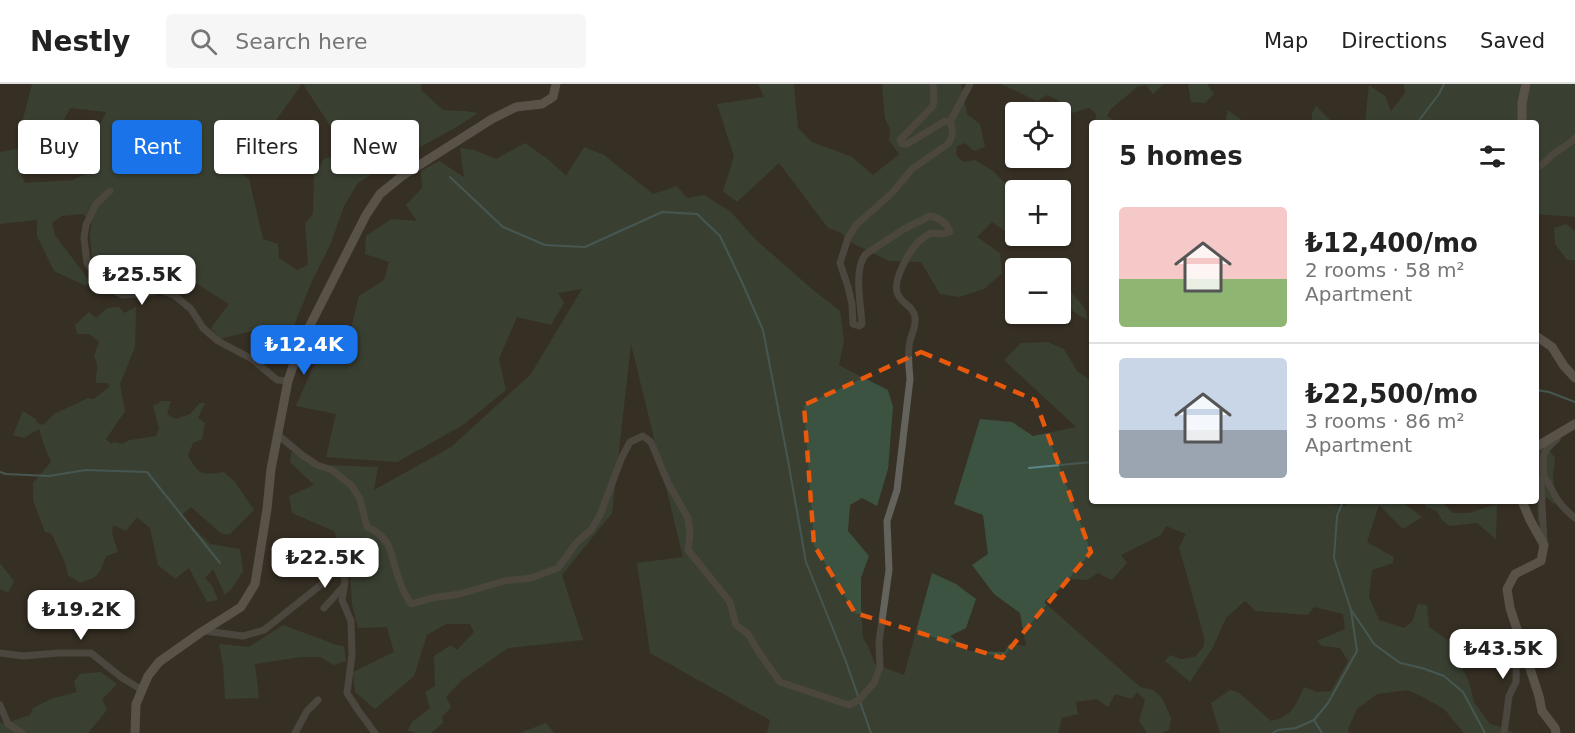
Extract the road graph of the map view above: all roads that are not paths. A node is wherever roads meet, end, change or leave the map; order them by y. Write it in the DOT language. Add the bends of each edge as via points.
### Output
graph roads {
  1 [pos="556,84"];
  2 [pos="933,84"];
  3 [pos="970,84"];
  4 [pos="1526,84"];
  5 [pos="1522,120"];
  6 [pos="950,122"];
  7 [pos="1575,138"];
  8 [pos="1539,167"];
  9 [pos="110,191"];
  10 [pos="1539,338"];
  11 [pos="1575,378"];
  12 [pos="288,381"];
  13 [pos="1575,424"];
  14 [pos="1559,433"];
  15 [pos="278,435"];
  16 [pos="1539,445"];
  17 [pos="1544,477"];
  18 [pos="1523,504"];
  19 [pos="1575,518"];
  20 [pos="1544,545"];
  21 [pos="344,586"];
  22 [pos="324,608"];
  23 [pos="1517,629"];
  24 [pos="206,631"];
  25 [pos="0,653"];
  26 [pos="142,690"];
  27 [pos="318,700"];
  28 [pos="0,705"];
  29 [pos="22,733"];
  30 [pos="135,733"];
  31 [pos="295,733"];
  32 [pos="375,733"];
  33 [pos="1504,733"];
  34 [pos="1556,733"];
  1 -- 12 [label="main road" via="553,97 543,104 516,107 492,119 380,194 305,334"];
  2 -- 6 [label="street" via="933,106 900,140 907,144 934,126"];
  3 -- 6 [label="street"];
  4 -- 5 [label="main road"];
  6 -- 15 [label="street" via="953,130 948,144 912,169 856,225 840,263 852,304 853,324 859,326 859,272 866,254 930,216 939,218 951,232 931,233 920,240 897,279 896,291 915,313 916,322 909,343 910,379 897,490 887,521 889,570 879,642 880,667 874,683 849,705 780,682 748,634 736,625 730,602 688,550 688,518 651,442 643,436 630,442 600,515 558,568 531,578 411,604 399,582 386,540 368,527 352,486"];
  7 -- 8 [label="street"];
  9 -- 12 [label="street" via="96,204 84,238 87,263 98,278 123,295 159,290 174,296 191,309 203,328 218,341 252,359 277,380"];
  10 -- 11 [label="main road" via="1552,347"];
  12 -- 15 [label="main road"];
  13 -- 14 [label="main road"];
  14 -- 16 [label="main road"];
  14 -- 17 [label="street" via="1545,449"];
  15 -- 24 [label="main road" via="255,584 241,607"];
  17 -- 19 [label="street" via="1561,506"];
  17 -- 20 [label="street"];
  18 -- 20 [label="main road"];
  20 -- 23 [label="main road" via="1540,561 1515,574 1507,589"];
  21 -- 22 [label="street"];
  21 -- 24 [label="street" via="343,573 334,569 327,580 264,630 243,636"];
  21 -- 32 [label="street" via="342,600 351,621 352,655 347,693"];
  23 -- 33 [label="street" via="1516,682 1509,696"];
  23 -- 34 [label="main road" via="1542,711"];
  24 -- 26 [label="main road" via="159,662"];
  25 -- 26 [label="street" via="91,653"];
  26 -- 30 [label="main road" via="136,704"];
  27 -- 31 [label="street"];
  28 -- 29 [label="street" via="8,724"];
}
